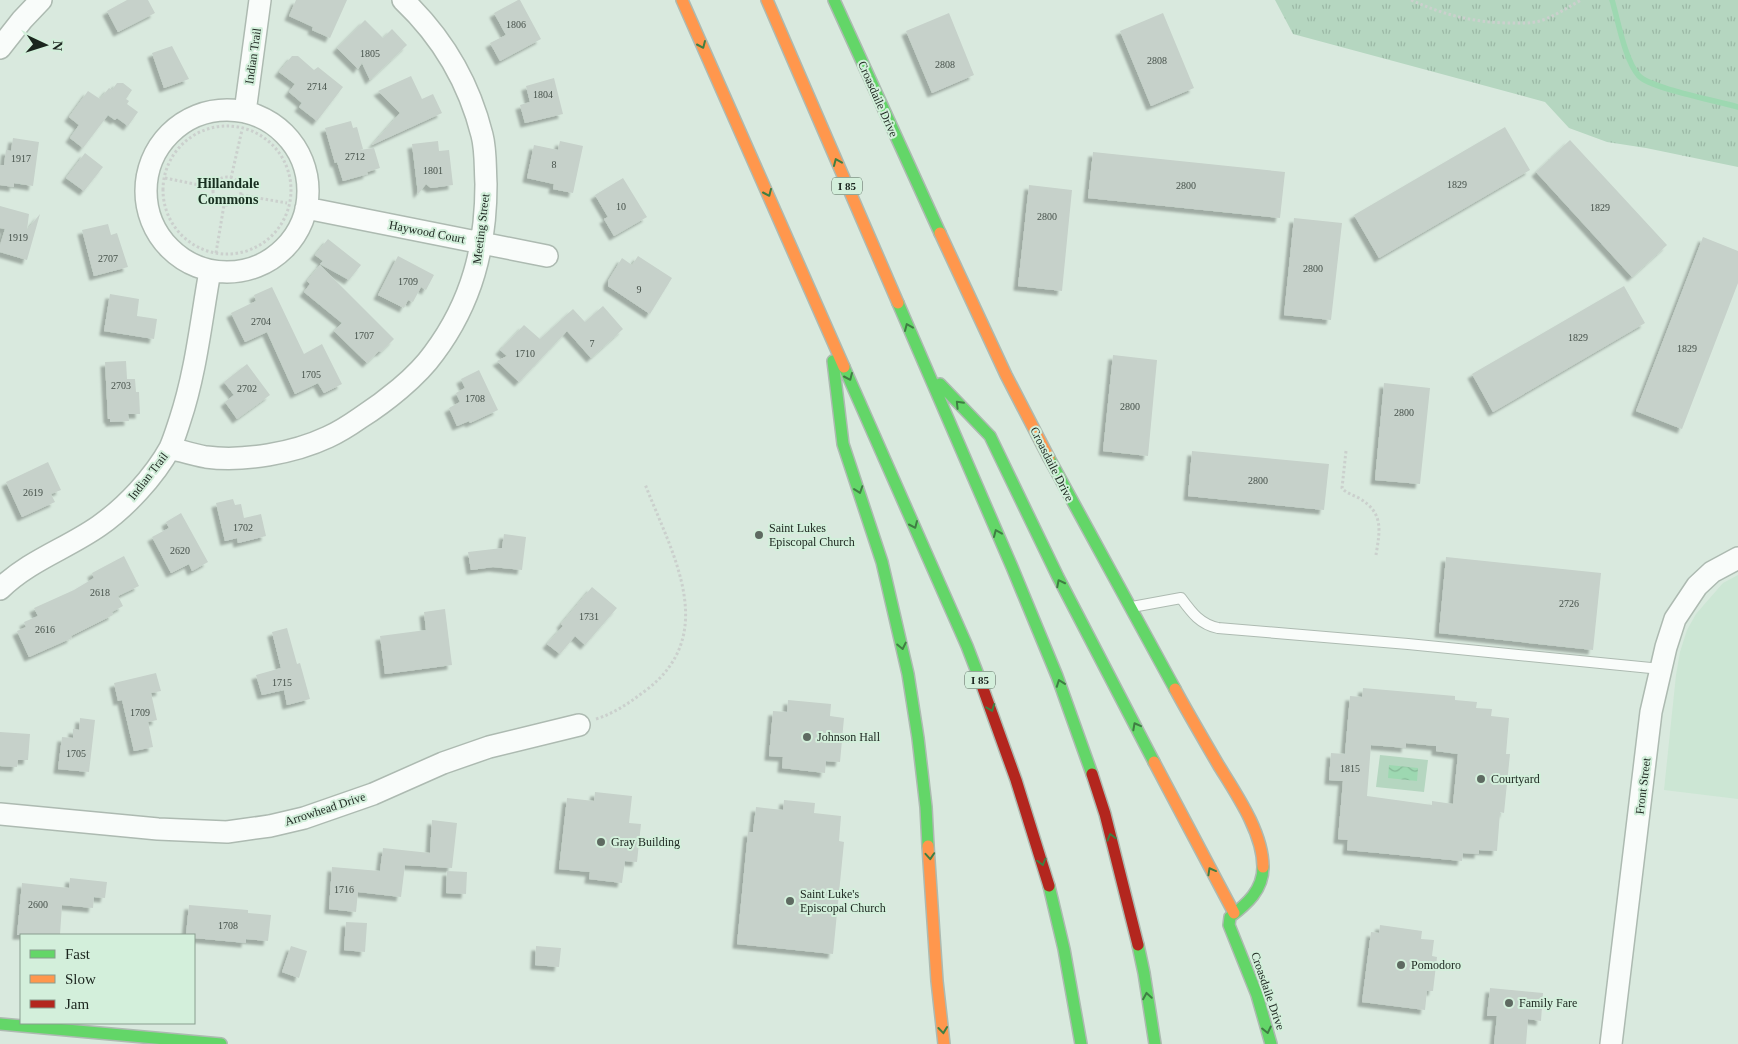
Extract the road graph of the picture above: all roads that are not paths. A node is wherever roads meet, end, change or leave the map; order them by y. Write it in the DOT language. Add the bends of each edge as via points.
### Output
graph roads {
  1 [pos="41,0"];
  2 [pos="260,0"];
  3 [pos="403,0"];
  4 [pos="682,0"];
  5 [pos="767,0"];
  6 [pos="834,0"];
  7 [pos="0,48"];
  8 [pos="244,120"];
  9 [pos="298,206"];
  10 [pos="482,242"];
  11 [pos="547,256"];
  12 [pos="213,262"];
  13 [pos="829,332"];
  14 [pos="927,372"];
  15 [pos="170,448"];
  16 [pos="1738,558"];
  17 [pos="0,589"];
  18 [pos="1130,608"];
  19 [pos="1661,669"];
  20 [pos="579,725"];
  21 [pos="0,814"];
  22 [pos="1234,913"];
  23 [pos="1242,926"];
  24 [pos="937,981"];
  25 [pos="930,1022"];
  26 [pos="0,1024"];
  27 [pos="222,1044"];
  28 [pos="944,1044"];
  29 [pos="1081,1044"];
  30 [pos="1155,1044"];
  31 [pos="1271,1044"];
  32 [pos="1611,1044"];
  1 -- 7 [label="street"];
  2 -- 8 [label="street, Indian Trail"];
  3 -- 10 [label="street, Meeting Street" via="442,44 458,70 473,107 486,167"];
  4 -- 13 [label="main road, I 85, one-way"];
  14 -- 5 [label="main road, I 85, one-way"];
  6 -- 18 [label="main road, Croasdaile Drive" via="998,359"];
  8 -- 9 [label="street" via="262,118 290,140 306,173 308,191"];
  8 -- 12 [label="street" via="227,110 192,118 164,141 148,174 148,210 164,243 193,265"];
  9 -- 10 [label="street, Haywood Court"];
  9 -- 12 [label="street" via="301,226 291,242 263,264 235,272"];
  10 -- 11 [label="street, Haywood Court"];
  10 -- 15 [label="street, Meeting Street" via="467,296 453,324 433,355 375,409 328,437 278,453 206,457"];
  12 -- 15 [label="street, Indian Trail" via="190,385"];
  13 -- 24 [label="main road, one-way" via="843,444 882,562 908,674 926,807"];
  13 -- 29 [label="main road, I 85, one-way" via="967,646 1003,739 1057,916"];
  22 -- 14 [label="main road, one-way" via="1062,585 990,436"];
  30 -- 14 [label="main road, I 85, one-way" via="1144,973 1125,890 1084,748 1057,676"];
  15 -- 17 [label="street, Indian Trail" via="141,488 119,510 98,527 23,569"];
  16 -- 19 [label="street, Front Street" via="1712,572 1684,602 1675,619"];
  18 -- 19 [label="lane" via="1182,598 1195,617 1208,626 1218,628"];
  18 -- 22 [label="main road, Croasdaile Drive" via="1257,836 1263,858 1263,876 1254,896"];
  19 -- 32 [label="street, Front Street" via="1651,712"];
  20 -- 21 [label="street, Arrowhead Drive" via="489,747 325,811 270,826 217,832"];
  22 -- 23 [label="main road"];
  22 -- 31 [label="main road, Croasdaile Drive, one-way" via="1229,920 1232,935 1251,979"];
  24 -- 25 [label="main road"];
  24 -- 28 [label="main road, one-way"];
  26 -- 27 [label="main road"];
}
